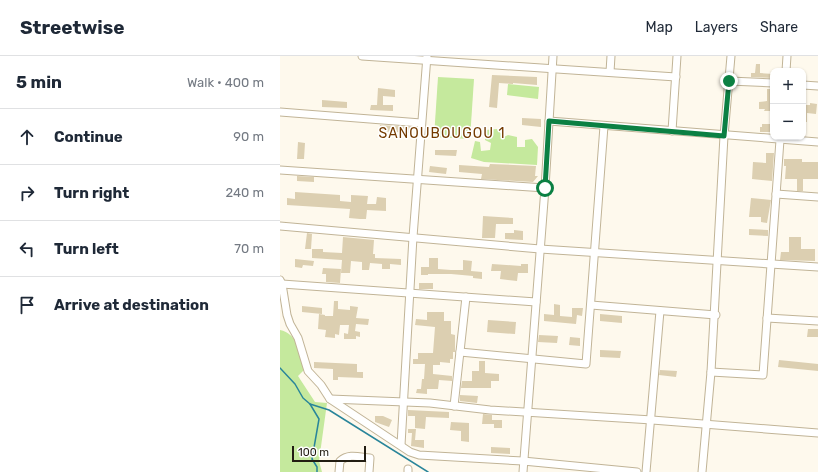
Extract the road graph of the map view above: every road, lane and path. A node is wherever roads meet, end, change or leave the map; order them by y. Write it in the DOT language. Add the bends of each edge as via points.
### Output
graph roads {
  1 [pos="362,56"];
  2 [pos="553,56"];
  3 [pos="611,56"];
  4 [pos="677,56"];
  5 [pos="731,56"];
  6 [pos="787,56"];
  7 [pos="426,58"];
  8 [pos="552,68"];
  9 [pos="786,68"];
  10 [pos="610,72"];
  11 [pos="676,77"];
  12 [pos="729,81"];
  13 [pos="770,83"];
  14 [pos="806,85"];
  15 [pos="818,86"];
  16 [pos="280,112"];
  17 [pos="549,121"];
  18 [pos="421,123"];
  19 [pos="604,126"];
  20 [pos="672,132"];
  21 [pos="724,136"];
  22 [pos="770,139"];
  23 [pos="780,140"];
  24 [pos="818,142"];
  25 [pos="280,170"];
  26 [pos="417,179"];
  27 [pos="545,188"];
  28 [pos="776,194"];
  29 [pos="818,197"];
  30 [pos="280,226"];
  31 [pos="413,237"];
  32 [pos="540,249"];
  33 [pos="594,253"];
  34 [pos="717,261"];
  35 [pos="772,263"];
  36 [pos="818,267"];
  37 [pos="281,282"];
  38 [pos="409,292"];
  39 [pos="466,297"];
  40 [pos="536,302"];
  41 [pos="591,305"];
  42 [pos="660,311"];
  43 [pos="715,315"];
  44 [pos="767,318"];
  45 [pos="818,321"];
  46 [pos="460,352"];
  47 [pos="532,359"];
  48 [pos="711,372"];
  49 [pos="330,399"];
  50 [pos="403,401"];
  51 [pos="454,406"];
  52 [pos="527,413"];
  53 [pos="650,419"];
  54 [pos="706,424"];
  55 [pos="818,433"];
  56 [pos="401,445"];
  57 [pos="523,461"];
  58 [pos="339,472"];
  59 [pos="370,472"];
  60 [pos="523,472"];
  61 [pos="637,472"];
  62 [pos="646,472"];
  63 [pos="702,472"];
  1 -- 7 [label="street"];
  2 -- 8 [label="street"];
  3 -- 10 [label="street"];
  4 -- 11 [label="street"];
  5 -- 12 [label="street"];
  6 -- 9 [label="street"];
  7 -- 8 [label="street"];
  7 -- 18 [label="street"];
  8 -- 10 [label="street"];
  8 -- 17 [label="street"];
  10 -- 11 [label="street"];
  11 -- 20 [label="street"];
  12 -- 13 [label="street"];
  12 -- 21 [label="street"];
  14 -- 15 [label="street"];
  16 -- 18 [label="street"];
  17 -- 19 [label="street"];
  17 -- 27 [label="street"];
  18 -- 26 [label="street"];
  19 -- 20 [label="street"];
  19 -- 33 [label="street"];
  20 -- 21 [label="street"];
  21 -- 22 [label="street"];
  21 -- 34 [label="street"];
  23 -- 24 [label="street"];
  23 -- 28 [label="street"];
  25 -- 26 [label="street"];
  26 -- 27 [label="street"];
  26 -- 31 [label="street"];
  27 -- 32 [label="street"];
  28 -- 29 [label="street"];
  28 -- 35 [label="street"];
  30 -- 31 [label="street"];
  31 -- 32 [label="street"];
  31 -- 38 [label="street"];
  32 -- 33 [label="street"];
  32 -- 40 [label="street"];
  33 -- 34 [label="street"];
  33 -- 41 [label="street"];
  34 -- 35 [label="street"];
  34 -- 43 [label="street"];
  35 -- 36 [label="street"];
  35 -- 44 [label="street"];
  37 -- 38 [label="street"];
  37 -- 49 [label="street" via="287,315 298,338 308,370"];
  38 -- 39 [label="street"];
  38 -- 50 [label="street"];
  39 -- 40 [label="street"];
  39 -- 46 [label="street"];
  40 -- 47 [label="street"];
  41 -- 42 [label="street"];
  41 -- 47 [label="street" via="586,364"];
  42 -- 43 [label="street"];
  42 -- 53 [label="street"];
  43 -- 48 [label="street"];
  44 -- 45 [label="street"];
  44 -- 48 [label="street" via="763,376"];
  46 -- 47 [label="street"];
  46 -- 51 [label="street"];
  47 -- 52 [label="street"];
  48 -- 54 [label="street"];
  49 -- 50 [label="street"];
  49 -- 56 [label="street"];
  50 -- 51 [label="street"];
  50 -- 56 [label="street"];
  51 -- 52 [label="street"];
  52 -- 53 [label="street"];
  52 -- 57 [label="street"];
  53 -- 54 [label="street"];
  53 -- 62 [label="street"];
  54 -- 55 [label="street"];
  54 -- 63 [label="street"];
  56 -- 57 [label="street" via="419,455"];
  57 -- 60 [label="street"];
  57 -- 61 [label="street"];
  58 -- 59 [label="street" via="340,461 350,456 370,458"];
}
